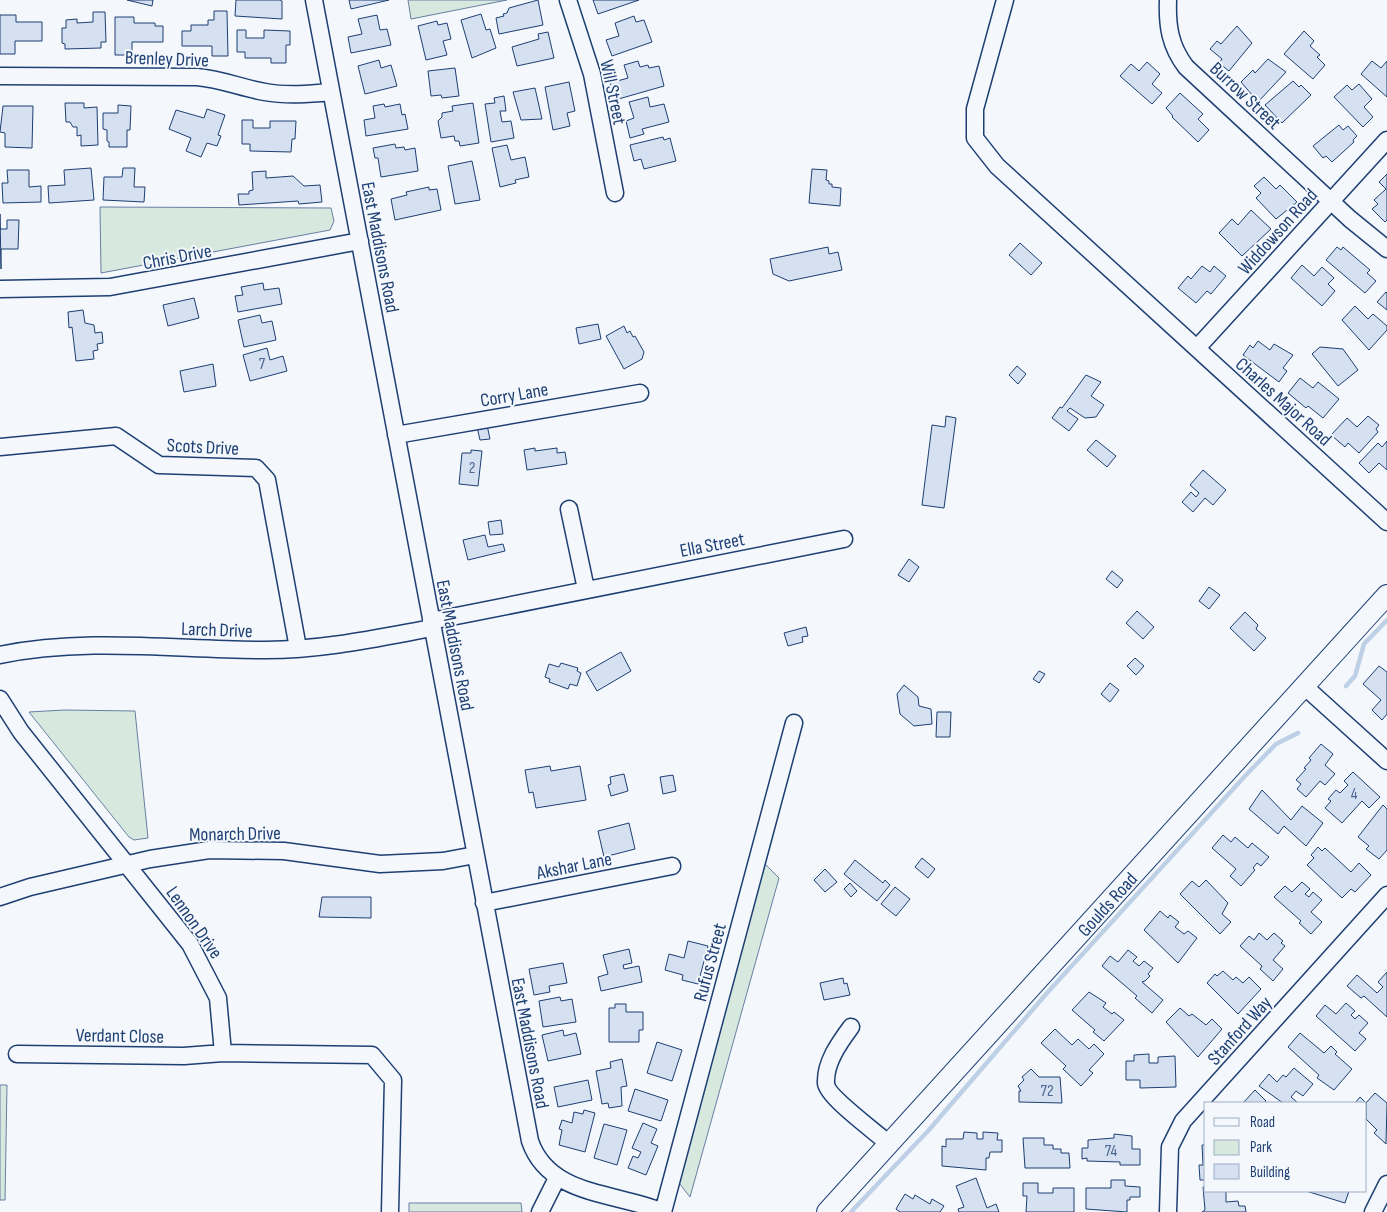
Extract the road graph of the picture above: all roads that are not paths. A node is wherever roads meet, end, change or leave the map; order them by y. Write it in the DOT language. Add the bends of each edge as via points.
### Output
graph roads {
  1 [pos="314,0"];
  2 [pos="568,0"];
  3 [pos="1006,0"];
  4 [pos="1168,0"];
  5 [pos="0,76"];
  6 [pos="331,92"];
  7 [pos="1387,140"];
  8 [pos="615,193"];
  9 [pos="1331,201"];
  10 [pos="360,241"];
  11 [pos="1387,249"];
  12 [pos="0,289"];
  13 [pos="1197,348"];
  14 [pos="640,393"];
  15 [pos="396,435"];
  16 [pos="0,447"];
  17 [pos="570,509"];
  18 [pos="1387,522"];
  19 [pos="844,539"];
  20 [pos="586,589"];
  21 [pos="1387,595"];
  22 [pos="432,624"];
  23 [pos="298,648"];
  24 [pos="0,656"];
  25 [pos="1304,686"];
  26 [pos="0,699"];
  27 [pos="794,723"];
  28 [pos="1387,761"];
  29 [pos="475,855"];
  30 [pos="129,865"];
  31 [pos="672,866"];
  32 [pos="1387,895"];
  33 [pos="0,898"];
  34 [pos="484,903"];
  35 [pos="851,1027"];
  36 [pos="223,1053"];
  37 [pos="17,1054"];
  38 [pos="889,1144"];
  39 [pos="557,1178"];
  40 [pos="1387,1184"];
  41 [pos="390,1212"];
  42 [pos="540,1212"];
  43 [pos="663,1212"];
  44 [pos="827,1212"];
  45 [pos="1168,1212"];
  46 [pos="1373,1212"];
  1 -- 6 [label="street, East Maddisons Road"];
  2 -- 8 [label="street, Will Street" via="592,74"];
  3 -- 13 [label="street, Charles Major Road" via="975,109 975,138 997,166"];
  4 -- 9 [label="street, Burrow Street" via="1170,36 1186,67"];
  5 -- 6 [label="street, Brenley Drive" via="197,77 266,92"];
  6 -- 10 [label="street, East Maddisons Road"];
  7 -- 9 [label="street, Widdowson Road"];
  9 -- 11 [label="street, Burrow Street"];
  9 -- 13 [label="street, Widdowson Road"];
  10 -- 12 [label="street, Chris Drive" via="110,288"];
  10 -- 15 [label="street, East Maddisons Road"];
  13 -- 18 [label="street, Charles Major Road"];
  14 -- 15 [label="street, Corry Lane"];
  15 -- 22 [label="street, East Maddisons Road"];
  16 -- 23 [label="street, Scots Drive" via="116,436 159,465 256,468 268,480"];
  17 -- 20 [label="street"];
  19 -- 20 [label="street, Ella Street"];
  20 -- 22 [label="street, Ella Street"];
  21 -- 25 [label="main road, Goulds Road"];
  22 -- 23 [label="street, Larch Drive" via="327,647"];
  22 -- 29 [label="street, East Maddisons Road"];
  23 -- 24 [label="street, Larch Drive" via="33,648"];
  25 -- 28 [label="street"];
  25 -- 38 [label="main road, Goulds Road"];
  26 -- 30 [label="street, Lennon Drive" via="21,732 116,853"];
  27 -- 43 [label="street, Rufus Street"];
  29 -- 30 [label="street, Monarch Drive" via="443,861 380,864 284,851 227,850 176,854"];
  29 -- 34 [label="street, East Maddisons Road"];
  30 -- 33 [label="street, Monarch Drive"];
  30 -- 36 [label="street, Lennon Drive" via="185,937 205,969 218,998"];
  31 -- 34 [label="street, Akshar Lane"];
  32 -- 45 [label="street, Stanford Way" via="1183,1122 1170,1147"];
  34 -- 39 [label="street, East Maddisons Road" via="530,1141 540,1162"];
  35 -- 38 [label="street" via="835,1049 826,1084 837,1100"];
  36 -- 37 [label="street, Verdant Close" via="184,1056"];
  36 -- 41 [label="street" via="372,1055 393,1080"];
  38 -- 44 [label="main road, Goulds Road"];
  39 -- 42 [label="street"];
  39 -- 43 [label="street, East Maddisons Road" via="582,1189"];
  40 -- 46 [label="street"];
}
